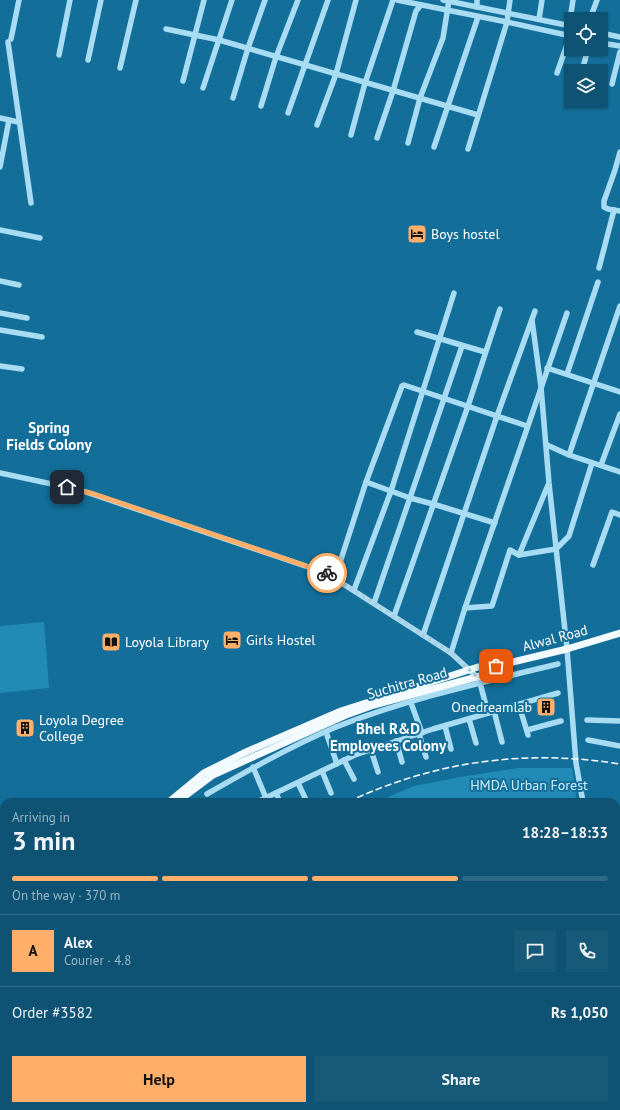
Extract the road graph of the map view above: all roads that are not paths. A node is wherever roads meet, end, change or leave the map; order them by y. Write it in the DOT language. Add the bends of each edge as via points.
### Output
graph roads {
  1 [pos="19,0"];
  2 [pos="70,0"];
  3 [pos="101,0"];
  4 [pos="136,0"];
  5 [pos="204,0"];
  6 [pos="232,0"];
  7 [pos="265,0"];
  8 [pos="298,0"];
  9 [pos="328,0"];
  10 [pos="356,0"];
  11 [pos="393,0"];
  12 [pos="397,0"];
  13 [pos="447,0"];
  14 [pos="477,0"];
  15 [pos="510,0"];
  16 [pos="542,0"];
  17 [pos="573,0"];
  18 [pos="597,0"];
  19 [pos="421,5"];
  20 [pos="476,7"];
  21 [pos="449,10"];
  22 [pos="572,12"];
  23 [pos="593,12"];
  24 [pos="508,13"];
  25 [pos="478,17"];
  26 [pos="539,20"];
  27 [pos="506,22"];
  28 [pos="564,25"];
  29 [pos="166,29"];
  30 [pos="195,34"];
  31 [pos="564,34"];
  32 [pos="608,34"];
  33 [pos="620,37"];
  34 [pos="219,40"];
  35 [pos="608,44"];
  36 [pos="620,46"];
  37 [pos="248,48"];
  38 [pos="620,52"];
  39 [pos="564,54"];
  40 [pos="59,55"];
  41 [pos="276,56"];
  42 [pos="88,60"];
  43 [pos="306,65"];
  44 [pos="120,68"];
  45 [pos="557,73"];
  46 [pos="336,74"];
  47 [pos="183,81"];
  48 [pos="365,83"];
  49 [pos="612,84"];
  50 [pos="203,88"];
  51 [pos="393,91"];
  52 [pos="233,98"];
  53 [pos="420,98"];
  54 [pos="261,106"];
  55 [pos="447,106"];
  56 [pos="288,113"];
  57 [pos="478,116"];
  58 [pos="0,118"];
  59 [pos="9,120"];
  60 [pos="18,122"];
  61 [pos="317,125"];
  62 [pos="351,135"];
  63 [pos="377,138"];
  64 [pos="408,143"];
  65 [pos="434,147"];
  66 [pos="468,149"];
  67 [pos="620,152"];
  68 [pos="0,167"];
  69 [pos="618,171"];
  70 [pos="31,203"];
  71 [pos="614,210"];
  72 [pos="620,211"];
  73 [pos="0,230"];
  74 [pos="40,238"];
  75 [pos="599,268"];
  76 [pos="0,281"];
  77 [pos="598,282"];
  78 [pos="19,285"];
  79 [pos="454,294"];
  80 [pos="620,306"];
  81 [pos="500,309"];
  82 [pos="535,311"];
  83 [pos="0,313"];
  84 [pos="567,313"];
  85 [pos="27,318"];
  86 [pos="532,320"];
  87 [pos="0,330"];
  88 [pos="417,332"];
  89 [pos="42,337"];
  90 [pos="440,340"];
  91 [pos="462,346"];
  92 [pos="485,352"];
  93 [pos="0,366"];
  94 [pos="547,368"];
  95 [pos="22,370"];
  96 [pos="567,374"];
  97 [pos="594,383"];
  98 [pos="541,387"];
  99 [pos="424,392"];
  100 [pos="620,392"];
  101 [pos="444,399"];
  102 [pos="468,406"];
  103 [pos="620,414"];
  104 [pos="497,416"];
  105 [pos="527,426"];
  106 [pos="547,445"];
  107 [pos="569,455"];
  108 [pos="592,463"];
  109 [pos="601,465"];
  110 [pos="620,472"];
  111 [pos="0,473"];
  112 [pos="366,482"];
  113 [pos="549,483"];
  114 [pos="391,491"];
  115 [pos="410,498"];
  116 [pos="433,504"];
  117 [pos="464,514"];
  118 [pos="620,515"];
  119 [pos="495,523"];
  120 [pos="556,549"];
  121 [pos="519,555"];
  122 [pos="593,565"];
  123 [pos="335,578"];
  124 [pos="354,590"];
  125 [pos="374,603"];
  126 [pos="465,608"];
  127 [pos="394,616"];
  128 [pos="620,633"];
  129 [pos="423,635"];
  130 [pos="567,649"];
  131 [pos="451,653"];
  132 [pos="558,664"];
  133 [pos="496,666"];
  134 [pos="470,670"];
  135 [pos="478,680"];
  136 [pos="558,693"];
  137 [pos="411,703"];
  138 [pos="519,705"];
  139 [pos="494,711"];
  140 [pos="488,713"];
  141 [pos="469,719"];
  142 [pos="587,720"];
  143 [pos="560,721"];
  144 [pos="620,721"];
  145 [pos="444,726"];
  146 [pos="326,732"];
  147 [pos="420,733"];
  148 [pos="588,740"];
  149 [pos="396,742"];
  150 [pos="502,742"];
  151 [pos="476,743"];
  152 [pos="620,746"];
  153 [pos="451,749"];
  154 [pos="371,750"];
  155 [pos="426,757"];
  156 [pos="344,760"];
  157 [pos="402,762"];
  158 [pos="337,764"];
  159 [pos="253,767"];
  160 [pos="322,771"];
  161 [pos="378,772"];
  162 [pos="354,779"];
  163 [pos="298,783"];
  164 [pos="276,793"];
  165 [pos="331,793"];
  166 [pos="207,794"];
  167 [pos="180,798"];
  168 [pos="180,798"];
  169 [pos="266,798"];
  170 [pos="278,798"];
  171 [pos="305,798"];
  172 [pos="582,798"];
  1 -- 60 [label="street" via="10,41"];
  2 -- 40 [label="street"];
  3 -- 42 [label="street"];
  4 -- 44 [label="street"];
  5 -- 30 [label="street"];
  6 -- 34 [label="street"];
  7 -- 37 [label="street"];
  8 -- 41 [label="street"];
  9 -- 43 [label="street"];
  10 -- 46 [label="street"];
  11 -- 48 [label="street"];
  12 -- 19 [label="street"];
  13 -- 20 [label="street"];
  13 -- 21 [label="street"];
  14 -- 20 [label="street"];
  15 -- 24 [label="street"];
  16 -- 26 [label="street"];
  17 -- 22 [label="street"];
  18 -- 23 [label="street"];
  19 -- 21 [label="street"];
  19 -- 51 [label="street" via="416,11"];
  20 -- 24 [label="street"];
  21 -- 25 [label="street"];
  21 -- 53 [label="street" via="443,38"];
  24 -- 26 [label="street"];
  24 -- 27 [label="street"];
  25 -- 27 [label="street"];
  25 -- 55 [label="street"];
  26 -- 28 [label="street"];
  27 -- 31 [label="street"];
  27 -- 57 [label="street"];
  29 -- 30 [label="street"];
  30 -- 34 [label="street"];
  30 -- 47 [label="street"];
  32 -- 33 [label="street"];
  34 -- 37 [label="street"];
  34 -- 50 [label="street"];
  35 -- 36 [label="street"];
  37 -- 41 [label="street"];
  37 -- 52 [label="street"];
  38 -- 49 [label="street"];
  39 -- 45 [label="street"];
  41 -- 43 [label="street"];
  41 -- 54 [label="street"];
  43 -- 46 [label="street"];
  43 -- 56 [label="street"];
  46 -- 48 [label="street"];
  46 -- 61 [label="street"];
  48 -- 51 [label="street"];
  48 -- 62 [label="street"];
  51 -- 53 [label="street"];
  51 -- 63 [label="street"];
  53 -- 55 [label="street"];
  53 -- 64 [label="street"];
  55 -- 57 [label="street"];
  55 -- 65 [label="street"];
  57 -- 66 [label="street"];
  58 -- 59 [label="street"];
  59 -- 60 [label="street"];
  59 -- 68 [label="street"];
  60 -- 70 [label="street"];
  67 -- 69 [label="street"];
  69 -- 71 [label="street" via="604,201 604,207"];
  71 -- 72 [label="street"];
  71 -- 75 [label="street"];
  73 -- 74 [label="street"];
  76 -- 78 [label="street"];
  77 -- 96 [label="street"];
  79 -- 90 [label="street"];
  80 -- 97 [label="street"];
  81 -- 92 [label="street"];
  82 -- 86 [label="street"];
  83 -- 85 [label="street"];
  84 -- 94 [label="street"];
  86 -- 98 [label="street"];
  86 -- 104 [label="street"];
  87 -- 89 [label="street"];
  88 -- 90 [label="street"];
  90 -- 91 [label="street"];
  90 -- 99 [label="street"];
  91 -- 92 [label="street"];
  91 -- 101 [label="street"];
  92 -- 102 [label="street"];
  93 -- 95 [label="street"];
  94 -- 96 [label="street"];
  94 -- 98 [label="street"];
  96 -- 97 [label="street"];
  97 -- 100 [label="street"];
  97 -- 107 [label="street"];
  98 -- 105 [label="street"];
  98 -- 106 [label="street"];
  99 -- 101 [label="street"];
  99 -- 112 [label="street" via="402,386"];
  99 -- 114 [label="street"];
  101 -- 102 [label="street"];
  101 -- 115 [label="street"];
  102 -- 104 [label="street"];
  102 -- 116 [label="street"];
  103 -- 109 [label="street"];
  104 -- 105 [label="street"];
  104 -- 117 [label="street"];
  105 -- 119 [label="street"];
  106 -- 107 [label="street"];
  106 -- 113 [label="street"];
  107 -- 108 [label="street"];
  108 -- 109 [label="street"];
  108 -- 120 [label="street" via="569,536"];
  109 -- 110 [label="street"];
  111 -- 123 [label="street" via="80,490"];
  112 -- 114 [label="street"];
  112 -- 123 [label="street"];
  113 -- 120 [label="street"];
  113 -- 121 [label="street"];
  114 -- 115 [label="street"];
  114 -- 124 [label="street"];
  115 -- 116 [label="street"];
  115 -- 125 [label="street"];
  116 -- 117 [label="street"];
  116 -- 127 [label="street"];
  117 -- 119 [label="street"];
  117 -- 129 [label="street"];
  118 -- 122 [label="street" via="612,512"];
  119 -- 126 [label="street"];
  120 -- 121 [label="street"];
  120 -- 130 [label="street"];
  121 -- 126 [label="street" via="510,550 492,606"];
  123 -- 124 [label="street"];
  124 -- 125 [label="street"];
  125 -- 127 [label="street"];
  126 -- 131 [label="street"];
  127 -- 129 [label="street"];
  128 -- 130 [label="main road, Alwal Road"];
  129 -- 131 [label="street"];
  130 -- 133 [label="main road, Alwal Road"];
  130 -- 172 [label="street" via="576,763"];
  131 -- 134 [label="street"];
  132 -- 135 [label="street"];
  133 -- 134 [label="main road, Suchitra Road"];
  133 -- 135 [label="main road, Suchitra Road"];
  134 -- 135 [label="street"];
  134 -- 167 [label="main road, Suchitra Road" via="341,711 217,766 191,782"];
  135 -- 137 [label="street"];
  135 -- 140 [label="street"];
  135 -- 168 [label="main road, Suchitra Road" via="346,714 214,775"];
  136 -- 138 [label="street"];
  137 -- 146 [label="street"];
  137 -- 147 [label="street"];
  138 -- 139 [label="street"];
  138 -- 143 [label="street" via="527,732"];
  139 -- 140 [label="street"];
  139 -- 150 [label="street"];
  140 -- 141 [label="street"];
  141 -- 145 [label="street"];
  141 -- 151 [label="street"];
  142 -- 144 [label="street"];
  145 -- 147 [label="street"];
  145 -- 153 [label="street"];
  146 -- 158 [label="street"];
  146 -- 159 [label="street"];
  147 -- 149 [label="street"];
  147 -- 155 [label="street"];
  148 -- 152 [label="street"];
  149 -- 154 [label="street"];
  149 -- 157 [label="street"];
  154 -- 156 [label="street"];
  154 -- 161 [label="street"];
  156 -- 158 [label="street"];
  156 -- 162 [label="street"];
  158 -- 160 [label="street"];
  159 -- 166 [label="street"];
  159 -- 169 [label="street"];
  160 -- 163 [label="street"];
  160 -- 165 [label="street"];
  163 -- 164 [label="street"];
  163 -- 171 [label="street"];
  164 -- 169 [label="street"];
  164 -- 170 [label="street"];
}
